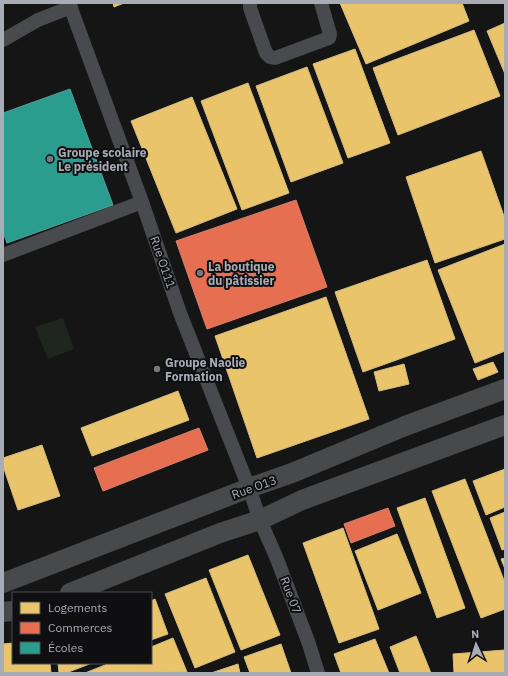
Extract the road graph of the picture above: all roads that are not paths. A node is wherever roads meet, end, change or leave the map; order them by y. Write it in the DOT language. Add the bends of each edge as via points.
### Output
graph roads {
  1 [pos="250,3"];
  2 [pos="321,3"];
  3 [pos="70,5"];
  4 [pos="3,40"];
  5 [pos="142,202"];
  6 [pos="3,255"];
  7 [pos="505,389"];
  8 [pos="505,425"];
  9 [pos="249,488"];
  10 [pos="260,520"];
  11 [pos="3,583"];
  12 [pos="72,592"];
  13 [pos="318,673"];
  1 -- 2 [label="street" via="266,53 275,58 329,38"];
  3 -- 4 [label="street"];
  3 -- 5 [label="street, Rue O111"];
  5 -- 6 [label="street"];
  5 -- 9 [label="street, Rue O111" via="180,313"];
  7 -- 9 [label="main road, Rue O13"];
  8 -- 10 [label="main road" via="302,500"];
  9 -- 10 [label="street, Rue O111"];
  9 -- 11 [label="main road, Rue O13"];
  10 -- 12 [label="main road" via="220,532"];
  10 -- 13 [label="street, Rue 07" via="277,559"];
}
